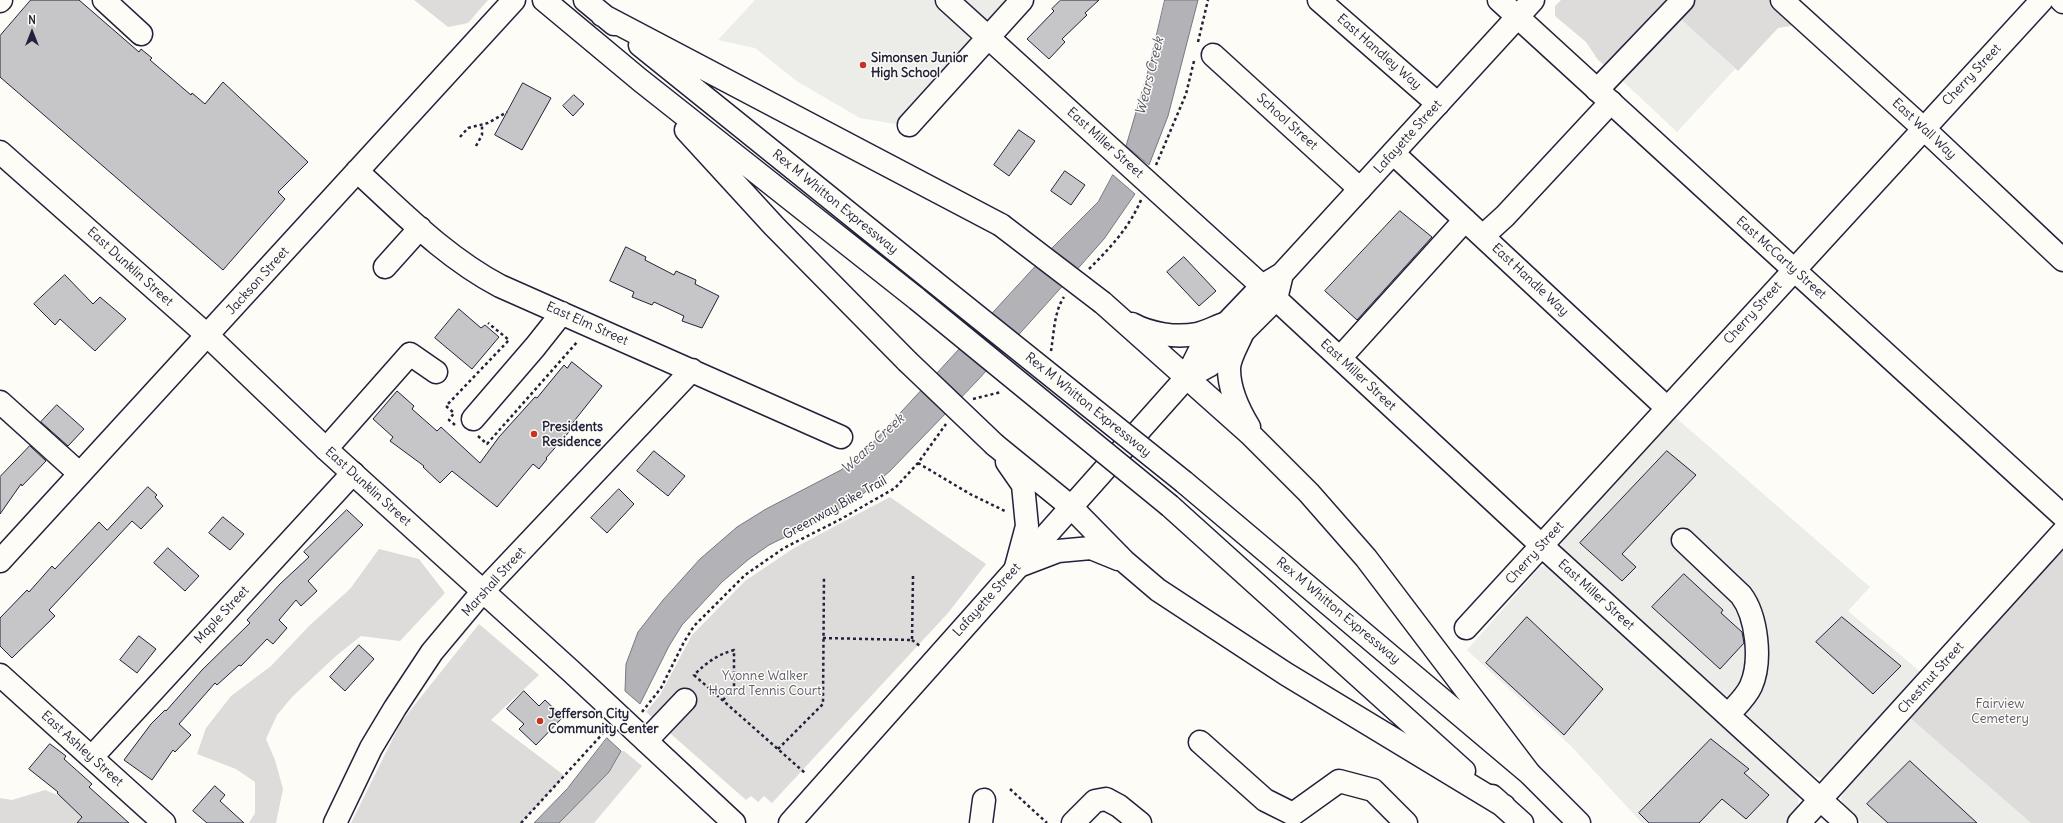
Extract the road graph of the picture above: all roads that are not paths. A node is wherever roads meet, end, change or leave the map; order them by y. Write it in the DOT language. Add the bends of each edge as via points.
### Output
graph roads {
  1 [pos="104,0"];
  2 [pos="544,0"];
  3 [pos="585,0"];
  4 [pos="947,0"];
  5 [pos="1022,0"];
  6 [pos="1319,0"];
  7 [pos="1499,0"];
  8 [pos="1533,0"];
  9 [pos="1683,0"];
  10 [pos="1782,0"];
  11 [pos="2042,0"];
  12 [pos="510,5"];
  13 [pos="602,15"];
  14 [pos="1517,17"];
  15 [pos="141,34"];
  16 [pos="988,37"];
  17 [pos="1202,52"];
  18 [pos="640,80"];
  19 [pos="1604,96"];
  20 [pos="1438,104"];
  21 [pos="909,125"];
  22 [pos="1923,128"];
  23 [pos="0,152"];
  24 [pos="1393,153"];
  25 [pos="357,171"];
  26 [pos="1360,189"];
  27 [pos="1465,220"];
  28 [pos="420,228"];
  29 [pos="1483,236"];
  30 [pos="2063,260"];
  31 [pos="385,268"];
  32 [pos="1794,269"];
  33 [pos="1269,293"];
  34 [pos="1108,307"];
  35 [pos="562,313"];
  36 [pos="1234,328"];
  37 [pos="208,336"];
  38 [pos="1340,358"];
  39 [pos="692,370"];
  40 [pos="436,372"];
  41 [pos="1186,378"];
  42 [pos="0,402"];
  43 [pos="1667,408"];
  44 [pos="473,419"];
  45 [pos="841,437"];
  46 [pos="1259,443"];
  47 [pos="995,445"];
  48 [pos="326,449"];
  49 [pos="353,473"];
  50 [pos="80,474"];
  51 [pos="1070,506"];
  52 [pos="2063,516"];
  53 [pos="2063,532"];
  54 [pos="1683,540"];
  55 [pos="1541,545"];
  56 [pos="1124,561"];
  57 [pos="0,562"];
  58 [pos="1016,567"];
  59 [pos="484,592"];
  60 [pos="1466,628"];
  61 [pos="0,675"];
  62 [pos="685,700"];
  63 [pos="1728,715"];
  64 [pos="646,741"];
  65 [pos="1200,742"];
  66 [pos="92,757"];
  67 [pos="1529,773"];
  68 [pos="1820,799"];
  69 [pos="984,800"];
  70 [pos="1504,806"];
  71 [pos="1289,819"];
  72 [pos="164,823"];
  73 [pos="335,823"];
  74 [pos="734,823"];
  75 [pos="790,823"];
  76 [pos="981,823"];
  77 [pos="1073,823"];
  78 [pos="1140,823"];
  79 [pos="1406,823"];
  80 [pos="1522,823"];
  81 [pos="1579,823"];
  82 [pos="1799,823"];
  83 [pos="1846,823"];
  1 -- 15 [label="main road"];
  2 -- 18 [label="main road, Rex M Whitton Expressway"];
  3 -- 13 [label="main road, Rex M Whitton Expressway"];
  4 -- 16 [label="main road, East Miller Street"];
  5 -- 16 [label="main road"];
  6 -- 20 [label="main road, East Handley Way"];
  7 -- 14 [label="main road, East McCarty Street"];
  8 -- 14 [label="main road, Lafayette Street"];
  9 -- 19 [label="main road"];
  10 -- 22 [label="main road, East Wall Way"];
  11 -- 22 [label="main road, Cherry Street"];
  12 -- 25 [label="main road, Jackson Street"];
  13 -- 34 [label="main road, bridge" via="1001,225"];
  13 -- 67 [label="main road, Rex M Whitton Expressway, bridge" via="1184,482"];
  14 -- 19 [label="main road, East McCarty Street"];
  14 -- 20 [label="main road, Lafayette Street"];
  16 -- 21 [label="main road"];
  16 -- 33 [label="main road, East Miller Street"];
  17 -- 26 [label="main road, School Street"];
  18 -- 47 [label="main road, bridge" via="774,226"];
  18 -- 70 [label="main road, Rex M Whitton Expressway, bridge" via="917,299 1170,506"];
  19 -- 29 [label="main road" via="1505,216"];
  19 -- 32 [label="main road, East McCarty Street"];
  20 -- 24 [label="main road, Lafayette Street"];
  22 -- 30 [label="main road, East Wall Way"];
  22 -- 32 [label="main road, Cherry Street"];
  23 -- 37 [label="main road, East Dunklin Street"];
  24 -- 26 [label="main road, Lafayette Street"];
  24 -- 27 [label="main road, East Handle Way"];
  25 -- 28 [label="main road, East Elm Street"];
  25 -- 37 [label="main road, Jackson Street"];
  26 -- 33 [label="main road, Lafayette Street" via="1282,274"];
  27 -- 29 [label="main road, East Handle Way"];
  27 -- 38 [label="main road"];
  28 -- 31 [label="main road"];
  28 -- 35 [label="main road, East Elm Street" via="479,275"];
  29 -- 43 [label="main road, East Handle Way"];
  32 -- 43 [label="main road, Cherry Street"];
  32 -- 52 [label="main road, East McCarty Street"];
  33 -- 36 [label="main road, Lafayette Street"];
  33 -- 38 [label="main road, East Miller Street"];
  34 -- 36 [label="main road" via="1143,330 1168,335"];
  34 -- 41 [label="main road"];
  35 -- 39 [label="main road, East Elm Street"];
  35 -- 44 [label="main road"];
  36 -- 41 [label="main road, Lafayette Street" via="1199,352"];
  36 -- 46 [label="main road" via="1229,367 1233,395"];
  37 -- 48 [label="main road, East Dunklin Street"];
  37 -- 50 [label="main road, Jackson Street"];
  38 -- 55 [label="main road, East Miller Street"];
  39 -- 45 [label="main road, East Elm Street"];
  39 -- 59 [label="main road, Marshall Street"];
  40 -- 48 [label="main road" via="410,354"];
  41 -- 46 [label="main road"];
  41 -- 51 [label="main road, Lafayette Street"];
  42 -- 50 [label="main road"];
  43 -- 55 [label="main road, Cherry Street"];
  46 -- 67 [label="main road" via="1309,493 1366,558"];
  47 -- 51 [label="main road"];
  47 -- 58 [label="main road" via="1023,485 1027,526"];
  48 -- 49 [label="main road, East Dunklin Street"];
  49 -- 59 [label="main road, East Dunklin Street"];
  49 -- 66 [label="main road, Maple Street"];
  50 -- 57 [label="main road, Jackson Street"];
  51 -- 56 [label="main road"];
  51 -- 58 [label="main road, Lafayette Street"];
  53 -- 68 [label="main road, Chestnut Street"];
  54 -- 63 [label="main road" via="1741,595 1748,604 1753,619 1756,651 1751,686"];
  55 -- 60 [label="main road, Cherry Street"];
  55 -- 63 [label="main road, East Miller Street"];
  56 -- 58 [label="main road" via="1091,548 1058,551"];
  56 -- 70 [label="main road" via="1158,590 1286,674"];
  58 -- 75 [label="main road, Lafayette Street"];
  59 -- 64 [label="main road, East Dunklin Street"];
  59 -- 73 [label="main road, Marshall Street" via="432,652 395,708 371,748"];
  61 -- 66 [label="main road, East Ashley Street"];
  62 -- 64 [label="main road"];
  63 -- 68 [label="main road, East Miller Street"];
  64 -- 74 [label="main road, East Dunklin Street"];
  65 -- 71 [label="main road"];
  66 -- 72 [label="main road, East Ashley Street"];
  67 -- 81 [label="main road, Rex M Whitton Expressway"];
  68 -- 82 [label="main road, Chestnut Street"];
  68 -- 83 [label="main road, East Miller Street"];
  69 -- 76 [label="main road"];
  70 -- 80 [label="main road, Rex M Whitton Expressway"];
  71 -- 79 [label="main road" via="1339,781 1373,790"];
  77 -- 78 [label="main road" via="1095,801 1106,799"];
}
